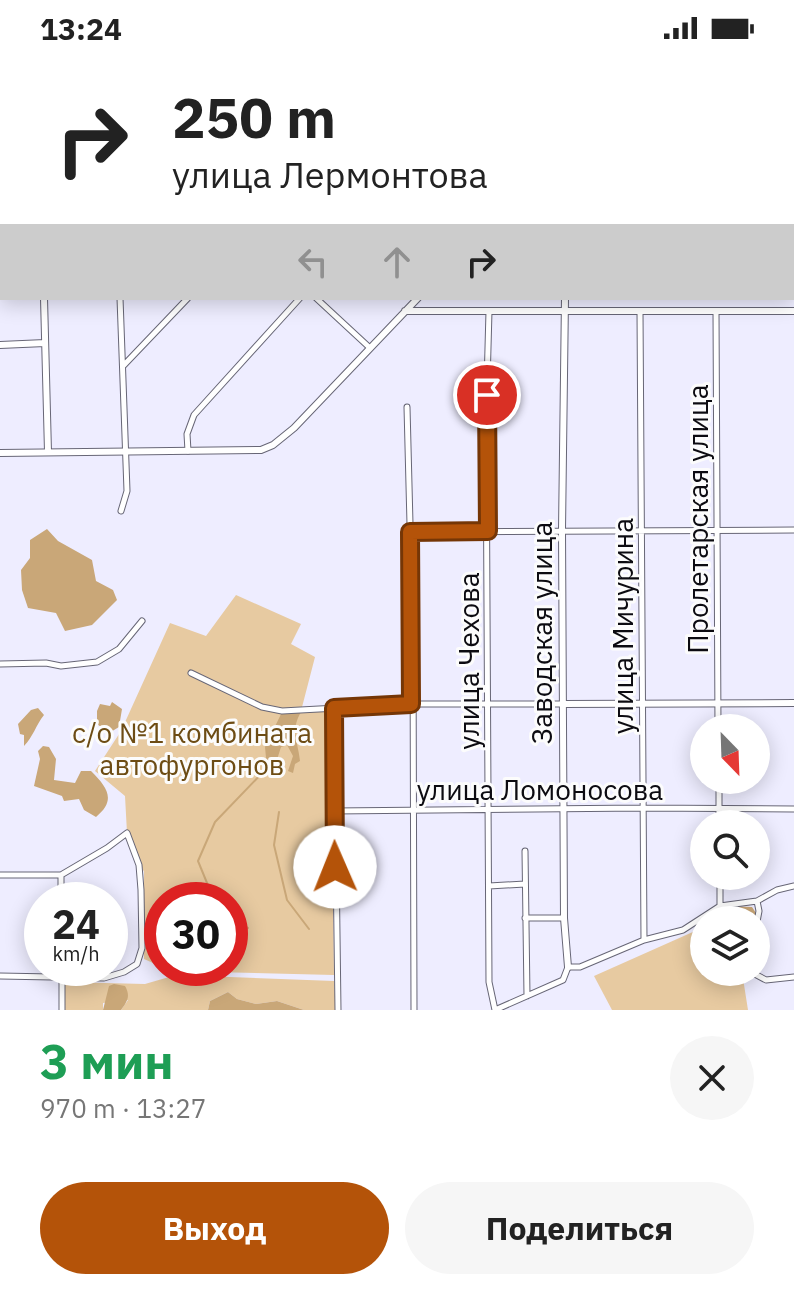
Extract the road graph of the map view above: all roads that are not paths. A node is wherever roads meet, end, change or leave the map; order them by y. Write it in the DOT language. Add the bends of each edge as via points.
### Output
graph roads {
  1 [pos="44,300"];
  2 [pos="120,300"];
  3 [pos="186,300"];
  4 [pos="298,300"];
  5 [pos="318,300"];
  6 [pos="416,300"];
  7 [pos="565,300"];
  8 [pos="405,311"];
  9 [pos="489,311"];
  10 [pos="565,311"];
  11 [pos="640,311"];
  12 [pos="716,311"];
  13 [pos="794,311"];
  14 [pos="45,343"];
  15 [pos="0,345"];
  16 [pos="370,348"];
  17 [pos="124,365"];
  18 [pos="407,407"];
  19 [pos="126,451"];
  20 [pos="188,451"];
  21 [pos="48,452"];
  22 [pos="0,453"];
  23 [pos="121,511"];
  24 [pos="562,530"];
  25 [pos="718,530"];
  26 [pos="794,530"];
  27 [pos="488,531"];
  28 [pos="410,532"];
  29 [pos="641,532"];
  30 [pos="142,621"];
  31 [pos="0,664"];
  32 [pos="191,673"];
  33 [pos="717,703"];
  34 [pos="794,703"];
  35 [pos="411,704"];
  36 [pos="488,704"];
  37 [pos="563,704"];
  38 [pos="642,704"];
  39 [pos="334,708"];
  40 [pos="717,714"];
  41 [pos="719,794"];
  42 [pos="642,808"];
  43 [pos="564,809"];
  44 [pos="719,809"];
  45 [pos="794,809"];
  46 [pos="413,810"];
  47 [pos="489,810"];
  48 [pos="334,811"];
  49 [pos="525,851"];
  50 [pos="0,875"];
  51 [pos="61,875"];
  52 [pos="61,882"];
  53 [pos="525,884"];
  54 [pos="489,886"];
  55 [pos="794,886"];
  56 [pos="720,890"];
  57 [pos="757,901"];
  58 [pos="720,906"];
  59 [pos="758,906"];
  60 [pos="525,918"];
  61 [pos="564,918"];
  62 [pos="690,925"];
  63 [pos="644,940"];
  64 [pos="568,967"];
  65 [pos="128,970"];
  66 [pos="0,976"];
  67 [pos="24,976"];
  68 [pos="794,977"];
  69 [pos="770,980"];
  70 [pos="61,986"];
  71 [pos="527,996"];
  72 [pos="62,1010"];
  73 [pos="338,1010"];
  74 [pos="414,1010"];
  75 [pos="495,1010"];
  1 -- 14 [label="street"];
  2 -- 17 [label="street"];
  3 -- 17 [label="street"];
  4 -- 20 [label="street" via="194,415"];
  5 -- 16 [label="street"];
  6 -- 8 [label="street"];
  7 -- 10 [label="street, Заводская улица"];
  8 -- 9 [label="street"];
  8 -- 16 [label="street"];
  9 -- 10 [label="street"];
  9 -- 27 [label="street, улица Чехова"];
  10 -- 11 [label="street"];
  10 -- 24 [label="street, Заводская улица"];
  11 -- 12 [label="street"];
  11 -- 29 [label="street, улица Мичурина"];
  12 -- 13 [label="street"];
  12 -- 25 [label="street, Пролетарская улица"];
  14 -- 15 [label="street"];
  14 -- 21 [label="street"];
  16 -- 20 [label="street" via="273,445 252,452"];
  17 -- 19 [label="street"];
  18 -- 28 [label="street"];
  19 -- 20 [label="street"];
  19 -- 21 [label="street"];
  19 -- 23 [label="street" via="127,491"];
  21 -- 22 [label="street"];
  24 -- 27 [label="street"];
  24 -- 29 [label="street"];
  24 -- 37 [label="street, Заводская улица"];
  25 -- 26 [label="street"];
  25 -- 29 [label="street"];
  25 -- 33 [label="street, Пролетарская улица"];
  27 -- 28 [label="street"];
  27 -- 36 [label="street, улица Чехова"];
  28 -- 35 [label="street"];
  29 -- 38 [label="street, улица Мичурина"];
  30 -- 31 [label="street" via="119,649 97,662"];
  32 -- 39 [label="street" via="262,707"];
  33 -- 34 [label="street"];
  33 -- 38 [label="street"];
  33 -- 40 [label="street, Пролетарская улица"];
  35 -- 36 [label="street"];
  35 -- 39 [label="street"];
  35 -- 46 [label="street"];
  36 -- 37 [label="street"];
  36 -- 47 [label="street, улица Чехова"];
  37 -- 38 [label="street"];
  37 -- 43 [label="street, Заводская улица"];
  38 -- 42 [label="street, улица Мичурина"];
  39 -- 48 [label="street"];
  41 -- 44 [label="street"];
  42 -- 43 [label="street, улица Ломоносова"];
  42 -- 44 [label="street, улица Ломоносова"];
  42 -- 63 [label="street, улица Мичурина"];
  43 -- 47 [label="street, улица Ломоносова"];
  43 -- 61 [label="street, Заводская улица"];
  44 -- 45 [label="street, улица Ломоносова"];
  46 -- 47 [label="street, улица Ломоносова"];
  46 -- 48 [label="street, улица Ломоносова"];
  46 -- 74 [label="street"];
  47 -- 54 [label="street, улица Чехова"];
  48 -- 73 [label="street"];
  49 -- 53 [label="street"];
  50 -- 51 [label="street"];
  51 -- 52 [label="street"];
  51 -- 65 [label="street" via="127,833 139,865 142,948 137,964"];
  53 -- 54 [label="street"];
  53 -- 60 [label="street"];
  54 -- 75 [label="street, улица Чехова" via="489,982"];
  55 -- 57 [label="street"];
  56 -- 58 [label="street"];
  57 -- 58 [label="street"];
  57 -- 59 [label="street"];
  60 -- 61 [label="street"];
  60 -- 71 [label="street"];
  61 -- 64 [label="street, Заводская улица"];
  62 -- 63 [label="street"];
  63 -- 64 [label="street" via="580,967"];
  64 -- 71 [label="street" via="563,980"];
  66 -- 67 [label="street"];
  68 -- 69 [label="street"];
  70 -- 72 [label="street"];
  71 -- 75 [label="street"];
}
